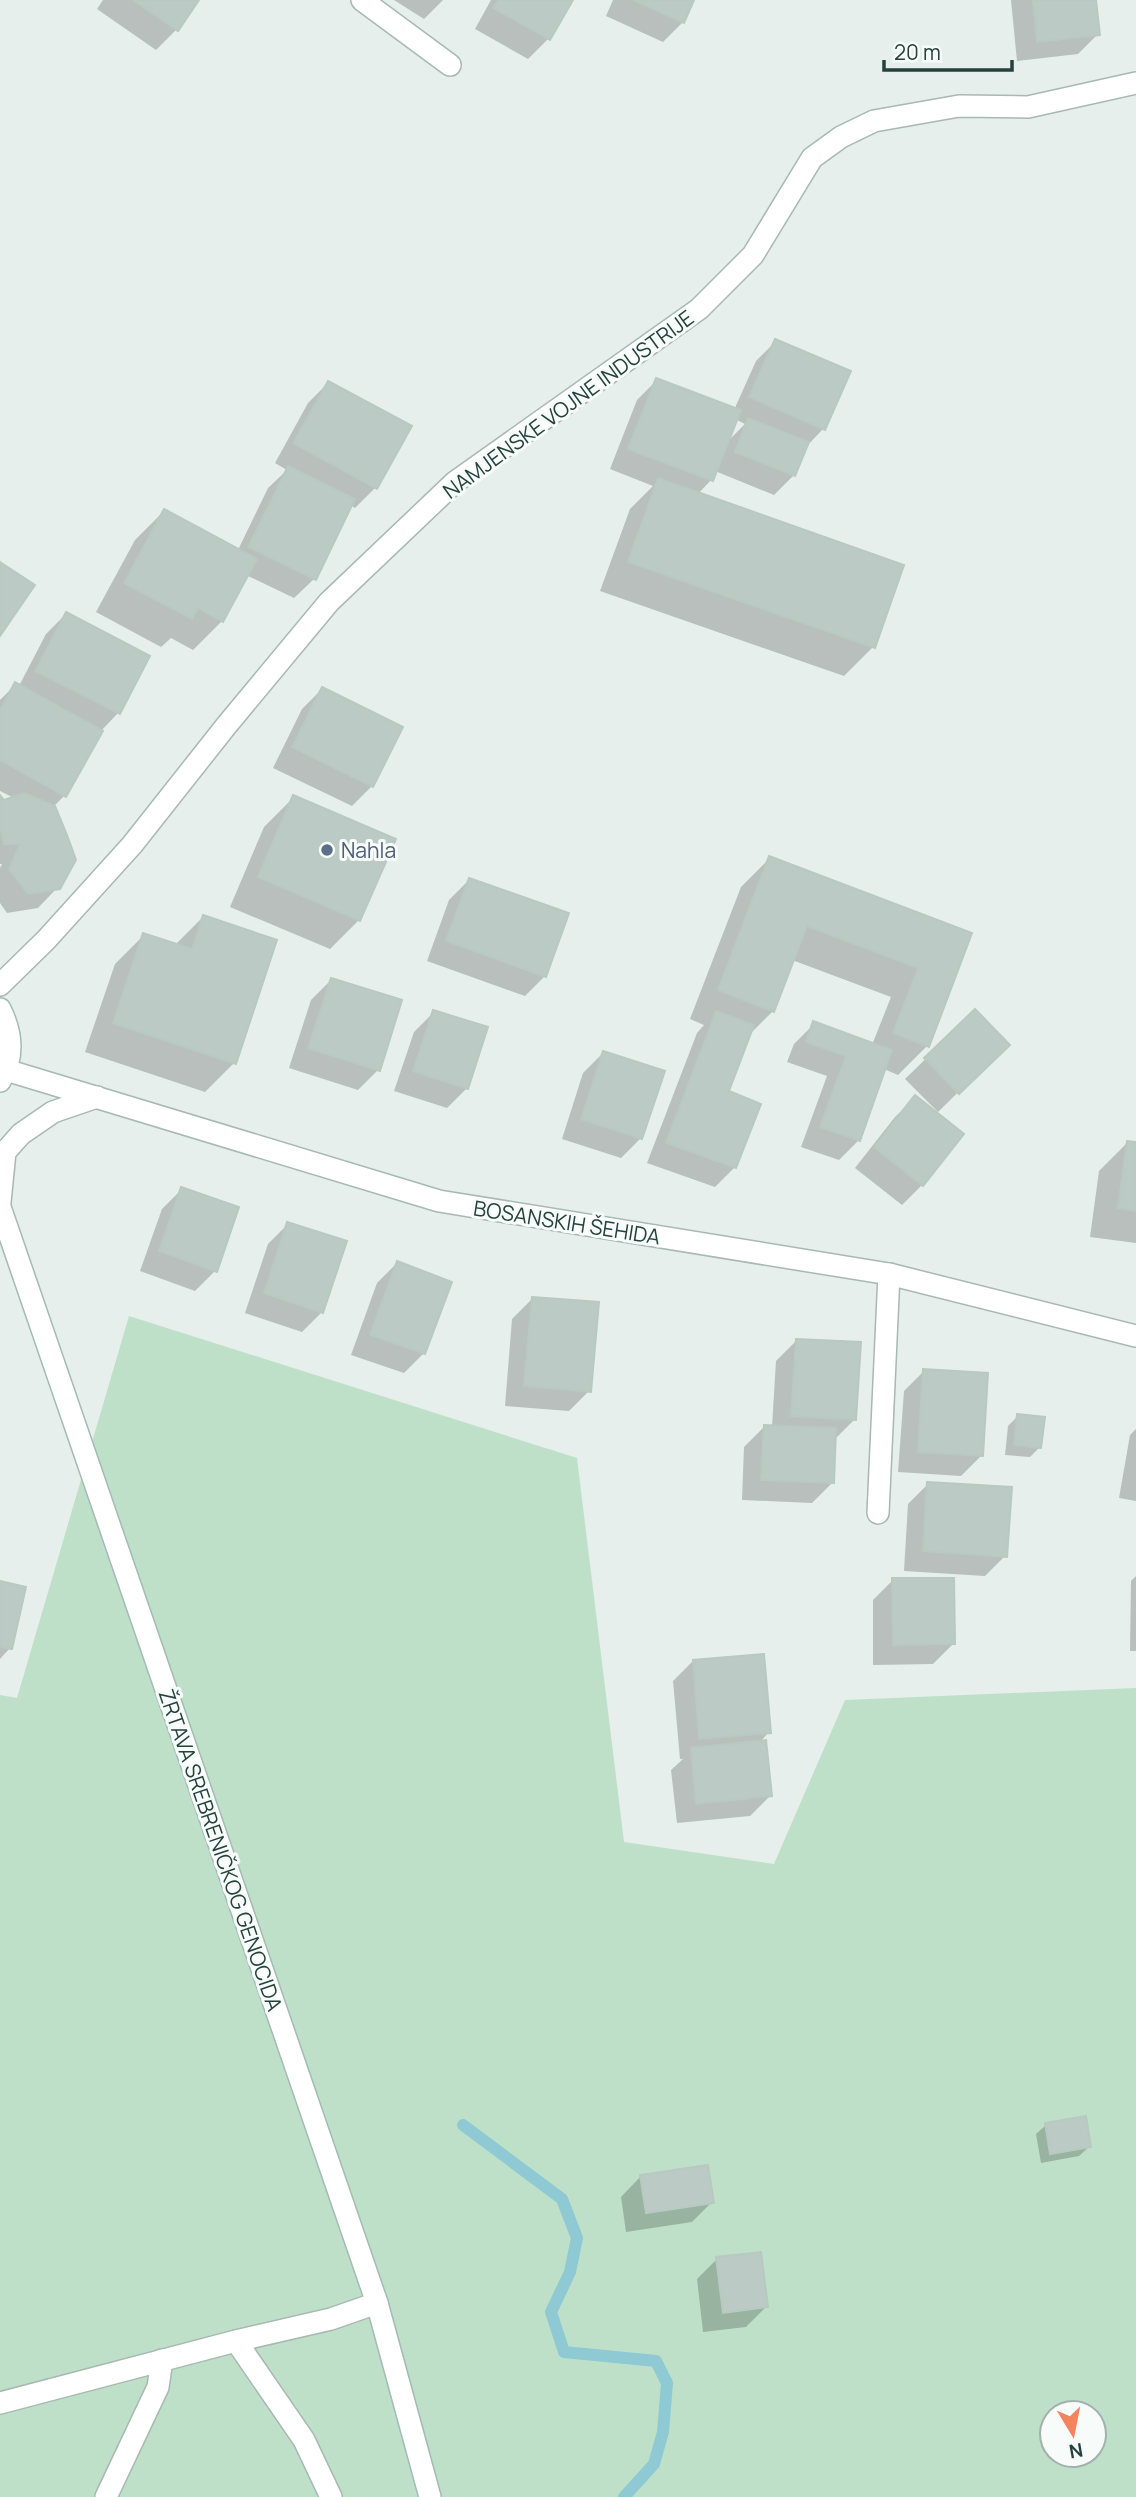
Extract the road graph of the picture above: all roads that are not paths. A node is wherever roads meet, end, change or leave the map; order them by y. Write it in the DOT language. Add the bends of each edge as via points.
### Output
graph roads {
  1 [pos="362,0"];
  2 [pos="450,65"];
  3 [pos="1136,83"];
  4 [pos="0,985"];
  5 [pos="0,1009"];
  6 [pos="3,1076"];
  7 [pos="97,1097"];
  8 [pos="0,1202"];
  9 [pos="0,1207"];
  10 [pos="889,1274"];
  11 [pos="1136,1336"];
  12 [pos="878,1513"];
  13 [pos="377,2303"];
  14 [pos="236,2341"];
  15 [pos="162,2360"];
  16 [pos="0,2403"];
  17 [pos="106,2497"];
  18 [pos="331,2497"];
  19 [pos="430,2497"];
  1 -- 2 [label="street"];
  3 -- 4 [label="street, NAMJENSKE VOJNE INDUSTRIJE" via="1028,107 959,106 874,121 812,159 753,255 699,309 455,482 329,602 132,845"];
  5 -- 6 [label="street" via="8,1024 10,1047"];
  6 -- 7 [label="street, BOSANSKIH ŠEHIDA"];
  7 -- 8 [label="street" via="53,1112 21,1134 5,1152"];
  7 -- 10 [label="street, BOSANSKIH ŠEHIDA" via="439,1201"];
  9 -- 13 [label="street, ŽRTAVA SREBRENIČKOG GENOCIDA"];
  10 -- 11 [label="street, BOSANSKIH ŠEHIDA"];
  10 -- 12 [label="street"];
  13 -- 14 [label="street"];
  13 -- 19 [label="street, ŽRTAVA SREBRENIČKOG GENOCIDA"];
  14 -- 15 [label="street"];
  14 -- 18 [label="street" via="304,2440"];
  15 -- 16 [label="street"];
  15 -- 17 [label="street" via="158,2387"];
}
